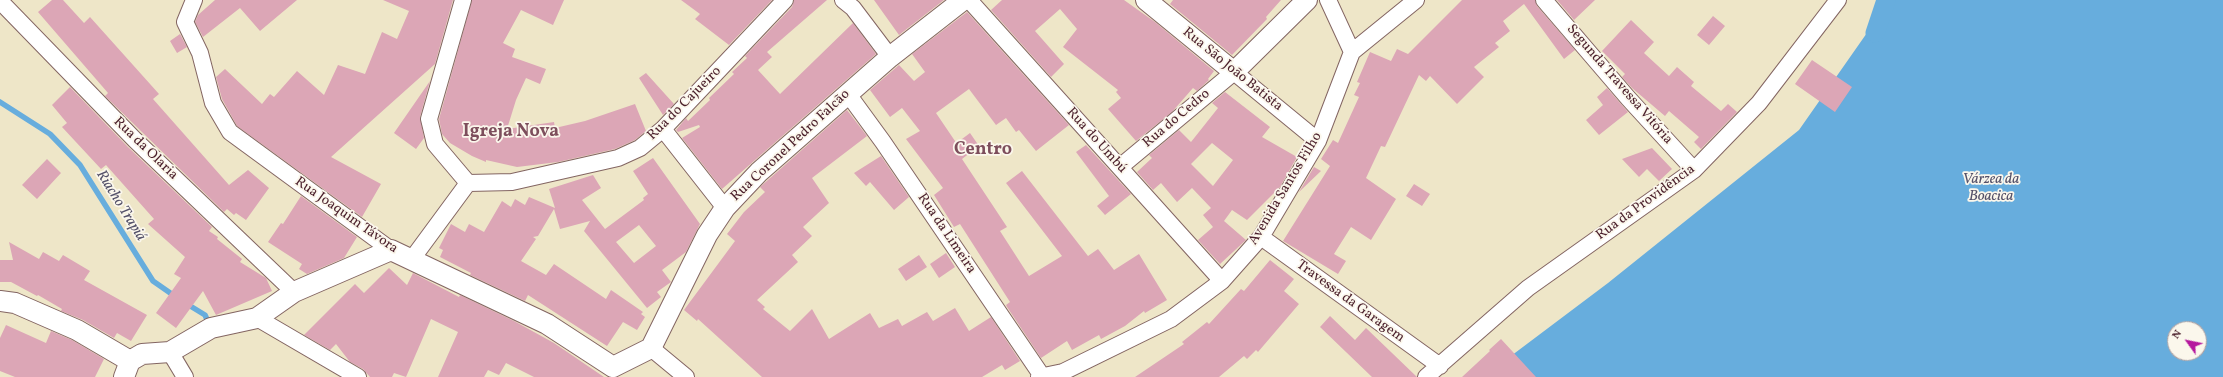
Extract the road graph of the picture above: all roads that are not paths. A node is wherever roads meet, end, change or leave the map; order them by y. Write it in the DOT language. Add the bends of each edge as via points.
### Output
graph roads {
  1 [pos="463,0"];
  2 [pos="785,0"];
  3 [pos="843,0"];
  4 [pos="962,0"];
  5 [pos="969,0"];
  6 [pos="1146,0"];
  7 [pos="1307,0"];
  8 [pos="1328,0"];
  9 [pos="1416,0"];
  10 [pos="1544,0"];
  11 [pos="1838,0"];
  12 [pos="0,1"];
  13 [pos="192,1"];
  14 [pos="1352,52"];
  15 [pos="890,57"];
  16 [pos="1234,72"];
  17 [pos="848,94"];
  18 [pos="664,129"];
  19 [pos="1318,141"];
  20 [pos="1120,167"];
  21 [pos="1694,170"];
  22 [pos="468,183"];
  23 [pos="725,208"];
  24 [pos="1261,237"];
  25 [pos="392,250"];
  26 [pos="412,259"];
  27 [pos="1222,281"];
  28 [pos="294,292"];
  29 [pos="0,301"];
  30 [pos="257,318"];
  31 [pos="652,348"];
  32 [pos="170,352"];
  33 [pos="1440,366"];
  34 [pos="127,369"];
  35 [pos="610,372"];
  36 [pos="1064,374"];
  37 [pos="1041,376"];
  38 [pos="185,377"];
  39 [pos="358,377"];
  40 [pos="686,377"];
  41 [pos="1426,377"];
  1 -- 22 [label="street" via="429,119 435,144"];
  2 -- 18 [label="street, Rua do Cajueiro"];
  3 -- 15 [label="street" via="853,8"];
  4 -- 15 [label="street, Rua Coronel Pedro Falcão"];
  5 -- 20 [label="street, Rua do Umbú"];
  6 -- 16 [label="street, Rua São João Batista"];
  7 -- 16 [label="street"];
  8 -- 14 [label="street"];
  9 -- 14 [label="street"];
  10 -- 21 [label="street, Segunda Travessa Vitória"];
  11 -- 21 [label="street, Rua da Providência" via="1759,103"];
  12 -- 28 [label="street, Rua da Olaria" via="135,140"];
  13 -- 25 [label="street, Rua Joaquim Távora" via="185,22 187,29 200,53 213,103 230,132"];
  14 -- 19 [label="street, Avenida Santos Filho"];
  15 -- 17 [label="street, Rua Coronel Pedro Falcão"];
  16 -- 19 [label="street, Rua São João Batista"];
  16 -- 20 [label="street, Rua do Cedro"];
  17 -- 23 [label="street, Rua Coronel Pedro Falcão" via="759,172"];
  17 -- 37 [label="street, Rua da Limeira"];
  18 -- 22 [label="street, Rua do Cajueiro" via="640,148 618,158 512,182"];
  18 -- 23 [label="street"];
  19 -- 24 [label="street, Avenida Santos Filho"];
  20 -- 27 [label="street, Rua do Umbú"];
  21 -- 33 [label="street, Rua da Providência" via="1528,288"];
  22 -- 26 [label="street"];
  23 -- 31 [label="street, Rua Coronel Pedro Falcão" via="708,236"];
  24 -- 27 [label="street, Avenida Santos Filho"];
  24 -- 33 [label="street, Travessa da Garagem"];
  25 -- 26 [label="street, Rua Joaquim Távora"];
  25 -- 28 [label="street"];
  26 -- 35 [label="street, Rua Joaquim Távora" via="547,324"];
  27 -- 36 [label="street, Avenida Santos Filho" via="1171,319"];
  28 -- 30 [label="street"];
  29 -- 34 [label="street" via="15,304 78,330"];
  30 -- 32 [label="street" via="221,324"];
  30 -- 39 [label="street"];
  31 -- 35 [label="street"];
  31 -- 40 [label="street"];
  32 -- 34 [label="street" via="142,354"];
  32 -- 38 [label="street"];
  33 -- 41 [label="street, Rua da Providência"];
  36 -- 37 [label="street, Avenida Santos Filho"];
}
